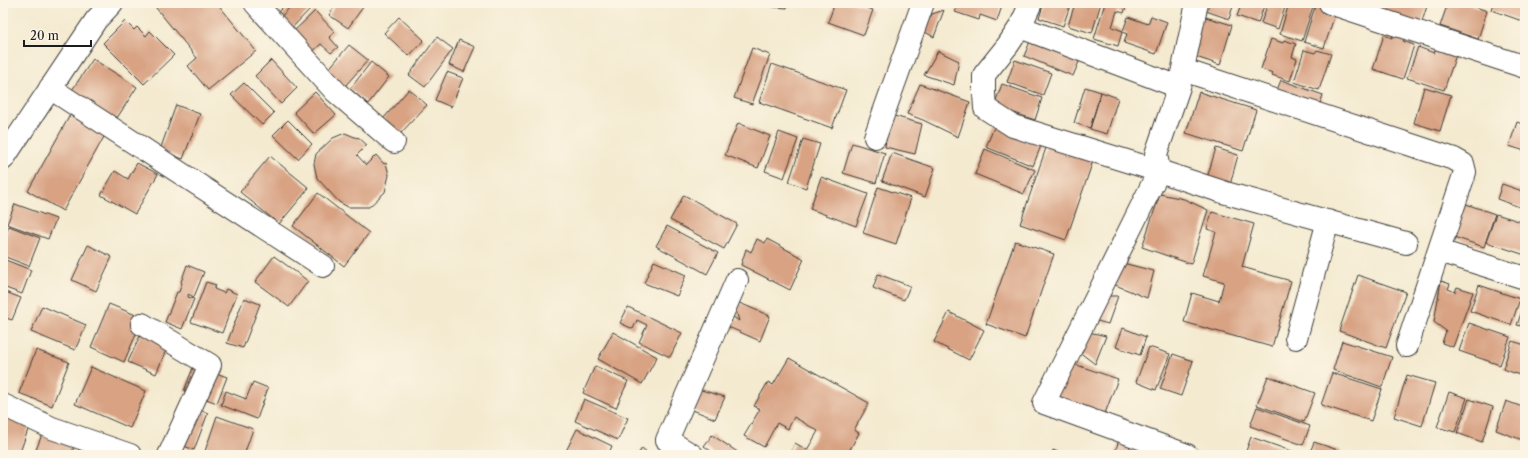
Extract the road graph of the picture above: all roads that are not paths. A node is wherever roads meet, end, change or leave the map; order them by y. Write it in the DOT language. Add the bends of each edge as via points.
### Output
graph roads {
  1 [pos="112,3"];
  2 [pos="255,3"];
  3 [pos="923,3"];
  4 [pos="1031,3"];
  5 [pos="1197,3"];
  6 [pos="1330,3"];
  7 [pos="1020,27"];
  8 [pos="1525,67"];
  9 [pos="1181,78"];
  10 [pos="50,88"];
  11 [pos="875,137"];
  12 [pos="394,142"];
  13 [pos="3,159"];
  14 [pos="1159,171"];
  15 [pos="1328,221"];
  16 [pos="1406,243"];
  17 [pos="1439,251"];
  18 [pos="323,266"];
  19 [pos="1525,278"];
  20 [pos="737,280"];
  21 [pos="142,324"];
  22 [pos="1296,338"];
  23 [pos="1407,346"];
  24 [pos="3,405"];
  25 [pos="130,455"];
  26 [pos="169,455"];
  27 [pos="692,455"];
  28 [pos="1187,455"];
  1 -- 10 [label="street" via="96,20"];
  2 -- 12 [label="street" via="336,92"];
  3 -- 11 [label="street"];
  4 -- 7 [label="street"];
  5 -- 9 [label="street"];
  6 -- 8 [label="street"];
  7 -- 9 [label="street"];
  7 -- 14 [label="street" via="984,75 985,108 1013,126"];
  9 -- 14 [label="street" via="1156,154"];
  9 -- 17 [label="street" via="1454,159 1463,164 1466,172"];
  10 -- 13 [label="street"];
  10 -- 18 [label="street"];
  14 -- 15 [label="street" via="1226,194"];
  14 -- 28 [label="street" via="1044,403"];
  15 -- 16 [label="street"];
  15 -- 22 [label="street"];
  17 -- 19 [label="street"];
  17 -- 23 [label="street"];
  20 -- 27 [label="street" via="667,440"];
  21 -- 26 [label="street" via="210,365"];
  24 -- 25 [label="street" via="52,428"];
}
